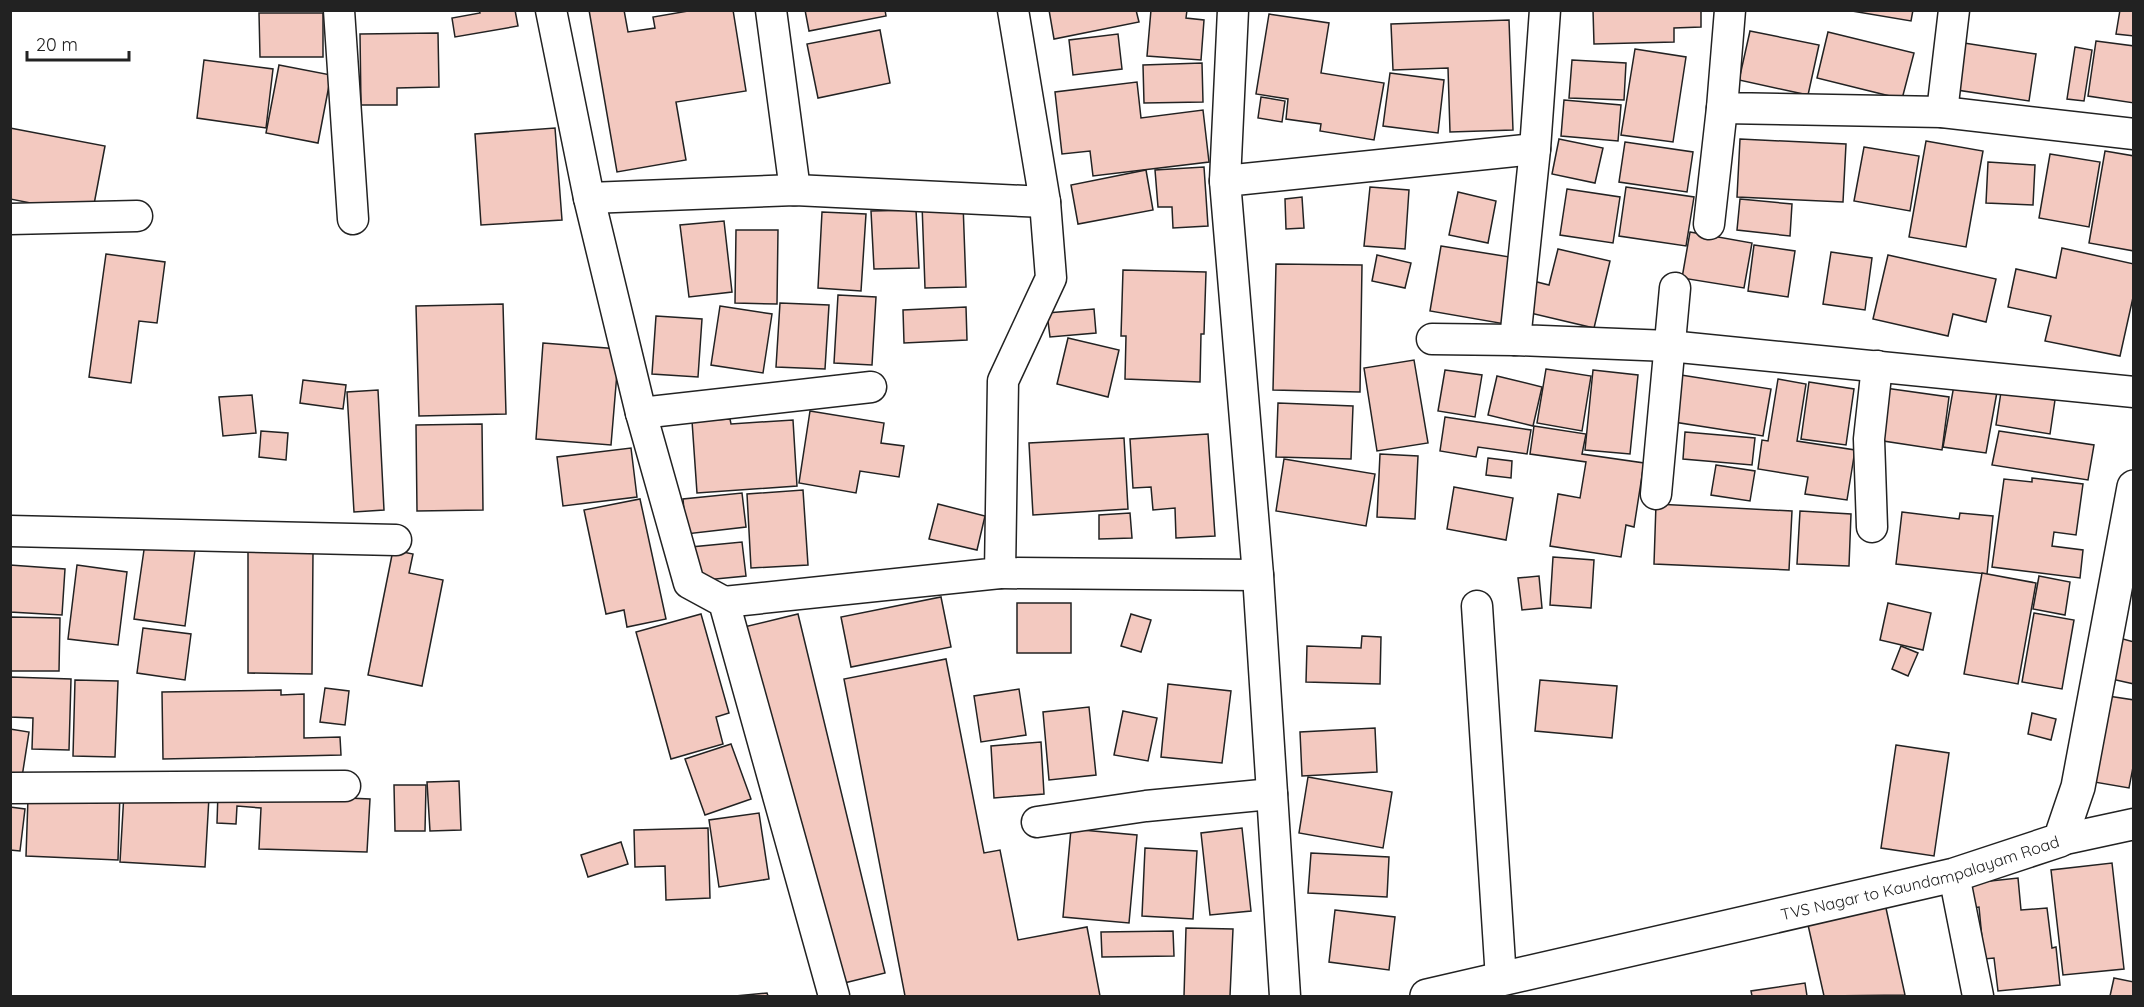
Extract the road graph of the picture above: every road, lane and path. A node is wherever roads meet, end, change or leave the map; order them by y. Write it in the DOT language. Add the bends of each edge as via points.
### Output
graph roads {
  1 [pos="339,10"];
  2 [pos="551,10"];
  3 [pos="771,10"];
  4 [pos="1013,10"];
  5 [pos="1233,10"];
  6 [pos="1545,10"];
  7 [pos="1730,10"];
  8 [pos="1954,10"];
  9 [pos="1722,108"];
  10 [pos="1942,112"];
  11 [pos="2133,134"];
  12 [pos="1535,149"];
  13 [pos="1225,181"];
  14 [pos="795,190"];
  15 [pos="589,198"];
  16 [pos="1045,201"];
  17 [pos="136,216"];
  18 [pos="10,219"];
  19 [pos="353,219"];
  20 [pos="1709,224"];
  21 [pos="1675,288"];
  22 [pos="1432,339"];
  23 [pos="1515,340"];
  24 [pos="1669,346"];
  25 [pos="1877,366"];
  26 [pos="871,387"];
  27 [pos="2133,392"];
  28 [pos="641,413"];
  29 [pos="2133,487"];
  30 [pos="1656,494"];
  31 [pos="1872,527"];
  32 [pos="10,531"];
  33 [pos="396,540"];
  34 [pos="1000,573"];
  35 [pos="1258,575"];
  36 [pos="724,602"];
  37 [pos="1477,606"];
  38 [pos="345,786"];
  39 [pos="10,788"];
  40 [pos="1272,794"];
  41 [pos="1036,822"];
  42 [pos="2133,824"];
  43 [pos="2060,840"];
  44 [pos="1954,875"];
  45 [pos="1501,980"];
  46 [pos="834,996"];
  47 [pos="1285,996"];
  48 [pos="1427,996"];
  49 [pos="1978,996"];
  1 -- 19 [label="street"];
  2 -- 15 [label="street"];
  3 -- 14 [label="street"];
  4 -- 16 [label="street"];
  5 -- 13 [label="street"];
  6 -- 12 [label="street"];
  7 -- 9 [label="street"];
  8 -- 10 [label="street"];
  9 -- 10 [label="street"];
  9 -- 20 [label="street"];
  10 -- 11 [label="street"];
  12 -- 13 [label="street"];
  12 -- 23 [label="street"];
  13 -- 35 [label="street"];
  14 -- 15 [label="street"];
  14 -- 16 [label="street"];
  15 -- 28 [label="street"];
  16 -- 34 [label="street" via="1051,279 1003,381"];
  17 -- 18 [label="street"];
  21 -- 24 [label="street"];
  22 -- 23 [label="street"];
  23 -- 24 [label="street"];
  24 -- 25 [label="street"];
  24 -- 30 [label="street"];
  25 -- 27 [label="street"];
  25 -- 31 [label="street" via="1869,439"];
  26 -- 28 [label="street"];
  28 -- 36 [label="street" via="689,583"];
  29 -- 43 [label="street, TVS Nagar to Kaundampalayam Road" via="2078,787"];
  32 -- 33 [label="street"];
  34 -- 35 [label="street"];
  34 -- 36 [label="street"];
  35 -- 40 [label="street"];
  36 -- 46 [label="street"];
  37 -- 45 [label="street"];
  38 -- 39 [label="street"];
  40 -- 41 [label="street"];
  40 -- 47 [label="street"];
  42 -- 43 [label="street"];
  43 -- 44 [label="street, TVS Nagar to Kaundampalayam Road"];
  44 -- 45 [label="street, TVS Nagar to Kaundampalayam Road"];
  44 -- 49 [label="street"];
  45 -- 48 [label="street, TVS Nagar to Kaundampalayam Road"];
}
